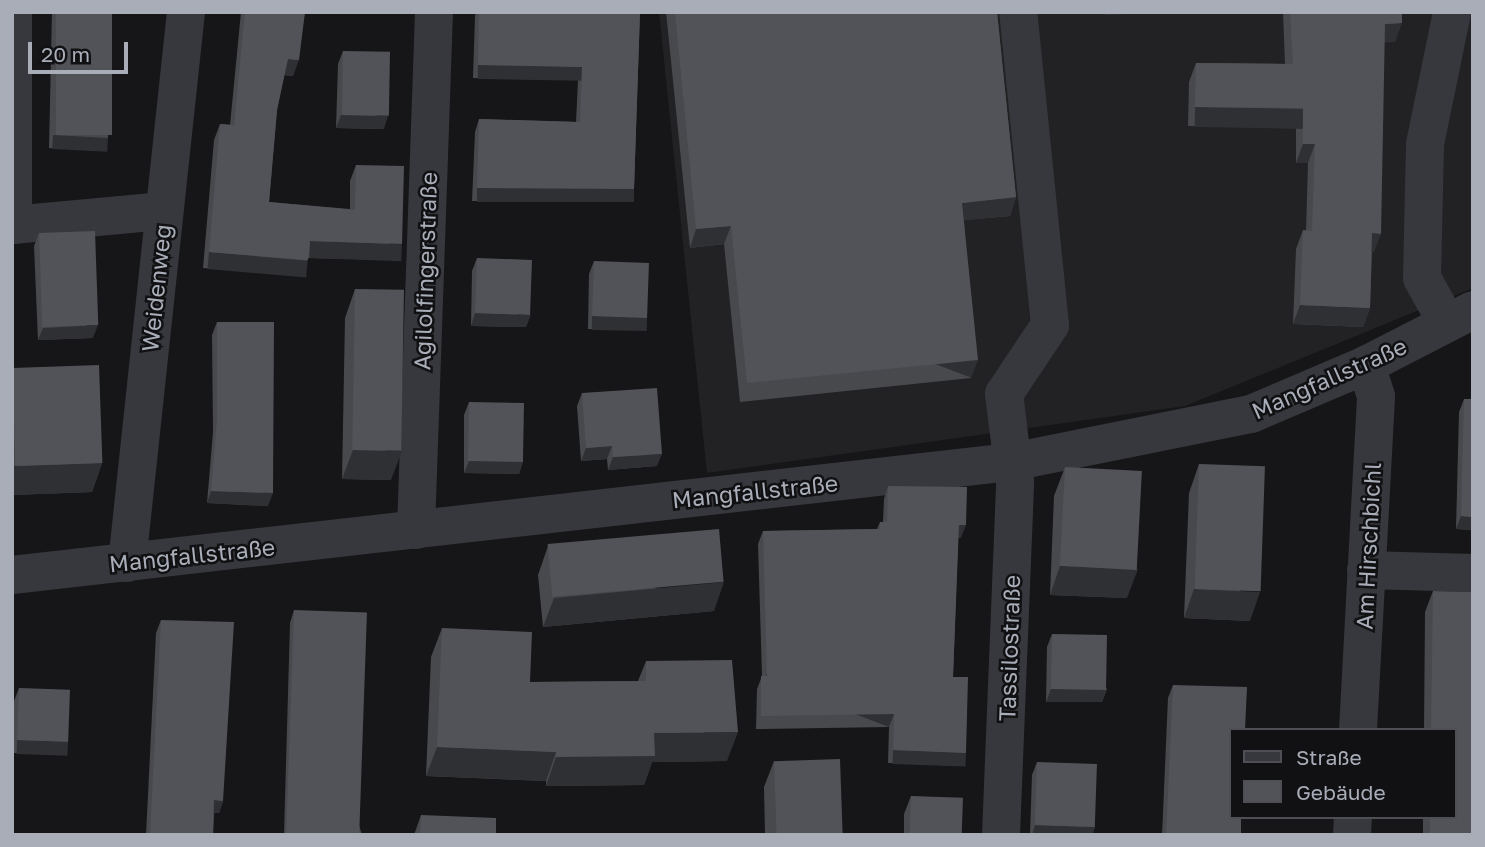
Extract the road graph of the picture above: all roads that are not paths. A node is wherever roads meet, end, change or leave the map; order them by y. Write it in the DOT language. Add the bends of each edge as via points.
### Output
graph roads {
  1 [pos="13,12"];
  2 [pos="186,12"];
  3 [pos="434,12"];
  4 [pos="1018,12"];
  5 [pos="1452,12"];
  6 [pos="164,211"];
  7 [pos="13,225"];
  8 [pos="1460,316"];
  9 [pos="1366,365"];
  10 [pos="1012,463"];
  11 [pos="416,530"];
  12 [pos="127,563"];
  13 [pos="1366,570"];
  14 [pos="1473,573"];
  15 [pos="12,575"];
  16 [pos="1358,728"];
  17 [pos="1001,835"];
  1 -- 7 [label="street"];
  2 -- 6 [label="street, Weidenweg"];
  3 -- 11 [label="street, Agilolfingerstraße"];
  4 -- 10 [label="street, Tassilostraße" via="1050,325 1004,394"];
  5 -- 8 [label="street" via="1426,144 1422,278"];
  6 -- 7 [label="street"];
  6 -- 12 [label="street, Weidenweg"];
  8 -- 9 [label="street, Mangfallstraße"];
  9 -- 10 [label="street, Mangfallstraße" via="1251,414"];
  9 -- 13 [label="street, Am Hirschbichl" via="1376,396"];
  10 -- 11 [label="street, Mangfallstraße"];
  10 -- 17 [label="street, Tassilostraße" via="1015,482"];
  11 -- 12 [label="street, Mangfallstraße"];
  12 -- 15 [label="street, Mangfallstraße"];
  13 -- 14 [label="street"];
  13 -- 16 [label="street, Am Hirschbichl"];
}
